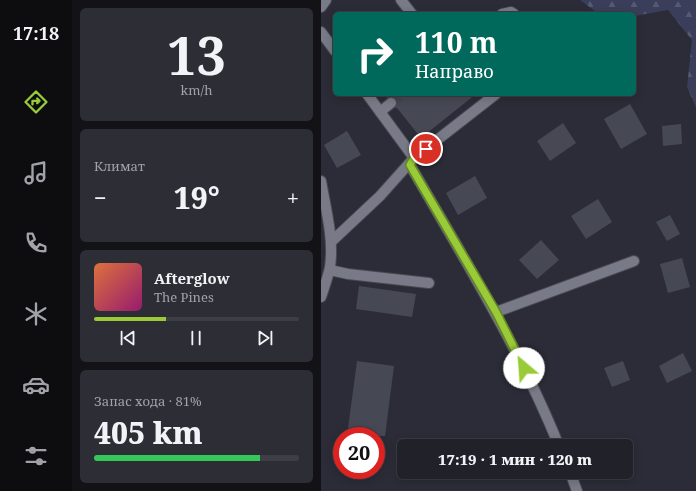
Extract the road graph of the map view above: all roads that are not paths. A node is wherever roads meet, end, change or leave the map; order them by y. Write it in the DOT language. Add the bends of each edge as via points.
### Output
graph roads {
  1 [pos="325,0"];
  2 [pos="401,0"];
  3 [pos="321,7"];
  4 [pos="410,12"];
  5 [pos="321,32"];
  6 [pos="333,48"];
  7 [pos="368,96"];
  8 [pos="494,96"];
  9 [pos="391,103"];
  10 [pos="380,112"];
  11 [pos="412,162"];
  12 [pos="321,182"];
  13 [pos="324,214"];
  14 [pos="331,242"];
  15 [pos="634,261"];
  16 [pos="329,270"];
  17 [pos="429,283"];
  18 [pos="321,297"];
  19 [pos="496,312"];
  20 [pos="556,439"];
  21 [pos="573,479"];
  22 [pos="577,491"];
  1 -- 3 [label="street"];
  2 -- 4 [label="street"];
  5 -- 6 [label="street"];
  7 -- 10 [label="street"];
  8 -- 11 [label="street"];
  9 -- 10 [label="street"];
  10 -- 11 [label="street"];
  11 -- 14 [label="street"];
  11 -- 19 [label="street"];
  12 -- 13 [label="street"];
  13 -- 14 [label="street"];
  14 -- 16 [label="street"];
  15 -- 19 [label="street"];
  16 -- 17 [label="street"];
  16 -- 18 [label="street"];
  19 -- 20 [label="street" via="545,410"];
  21 -- 22 [label="street"];
}
